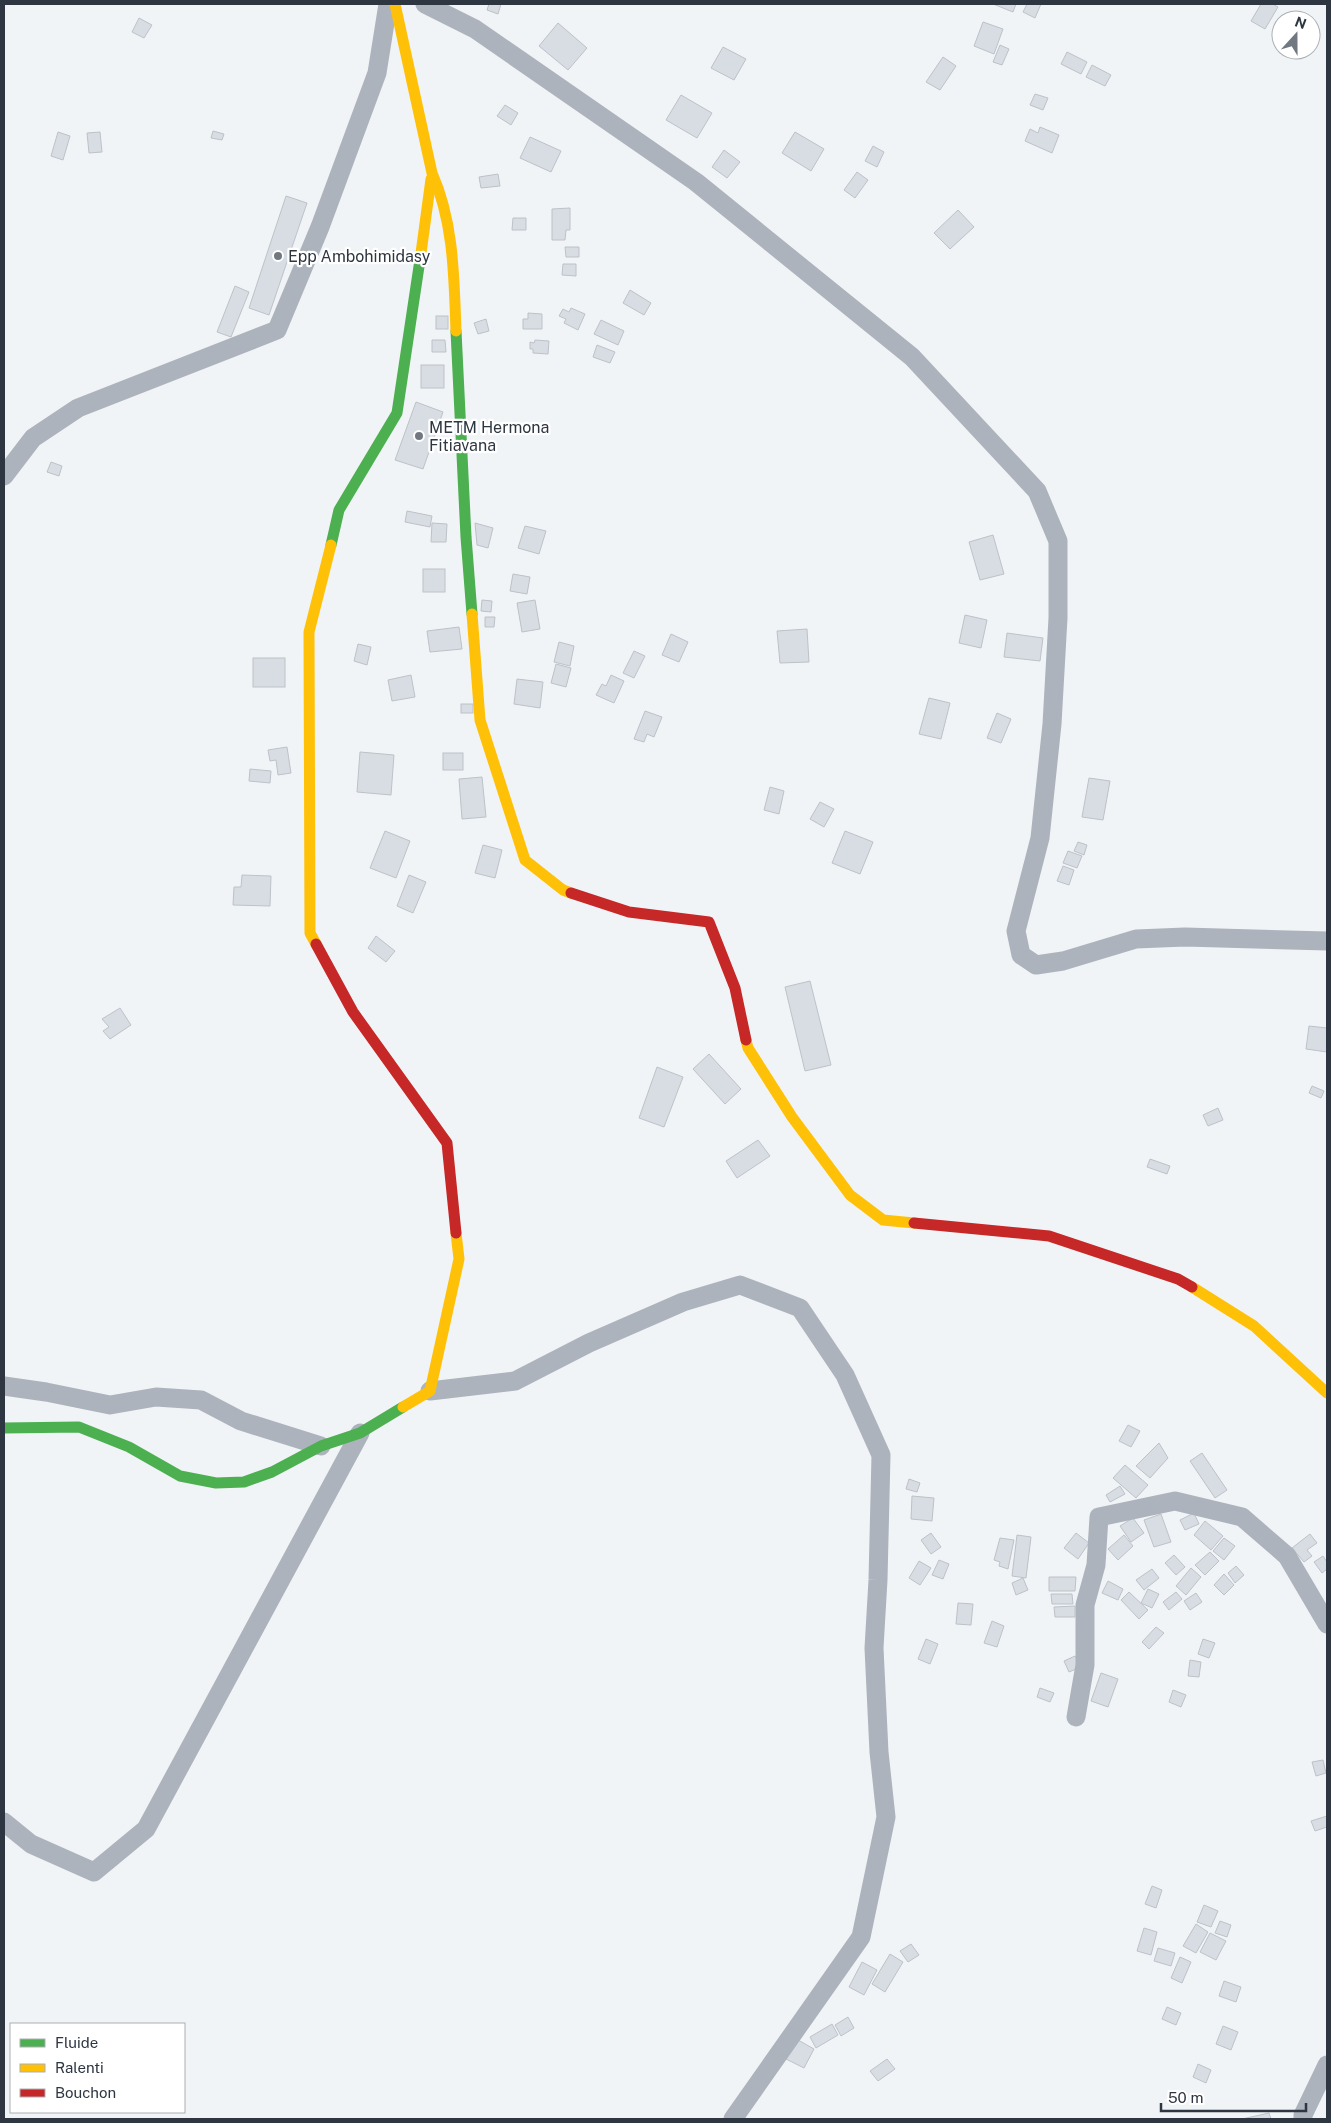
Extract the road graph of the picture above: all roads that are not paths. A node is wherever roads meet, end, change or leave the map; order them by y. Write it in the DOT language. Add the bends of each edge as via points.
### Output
graph roads {
  1 [pos="388,4"];
  2 [pos="395,4"];
  3 [pos="425,4"];
  4 [pos="432,173"];
  5 [pos="4,476"];
  6 [pos="1327,942"];
  7 [pos="4,1386"];
  8 [pos="430,1391"];
  9 [pos="1327,1393"];
  10 [pos="4,1428"];
  11 [pos="360,1432"];
  12 [pos="321,1446"];
  13 [pos="1327,1624"];
  14 [pos="1076,1717"];
  15 [pos="4,1822"];
  16 [pos="1327,2065"];
  17 [pos="733,2119"];
  18 [pos="1303,2119"];
  1 -- 5 [label="street" via="377,73 277,330 78,408 32,438"];
  2 -- 4 [label="street"];
  3 -- 6 [label="street" via="475,29 696,182 912,357 1038,491 1058,541 1058,618 1052,724 1040,838 1016,931 1021,954 1036,965 1063,961 1136,939 1185,937"];
  4 -- 8 [label="street" via="397,413 338,510 309,632 310,933 353,1012 447,1142 459,1259"];
  4 -- 9 [label="street" via="442,195 453,259 466,537 480,720 525,860 563,890 629,912 709,922 735,988 748,1048 792,1117 850,1195 883,1220 1048,1236 1178,1279 1254,1326"];
  7 -- 12 [label="street" via="110,1405 156,1397 200,1400 241,1421"];
  8 -- 11 [label="street"];
  8 -- 17 [label="street" via="515,1381 589,1343 683,1302 740,1285 800,1308 845,1375 881,1455 874,1648 886,1817 861,1937"];
  10 -- 12 [label="street" via="78,1427 128,1446 180,1476 216,1483 244,1482 272,1472"];
  11 -- 12 [label="street"];
  11 -- 15 [label="street" via="146,1829 94,1872 31,1844"];
  13 -- 14 [label="street" via="1287,1556 1242,1517 1175,1501 1099,1517 1096,1565 1085,1605 1085,1665"];
  16 -- 18 [label="street"];
}
